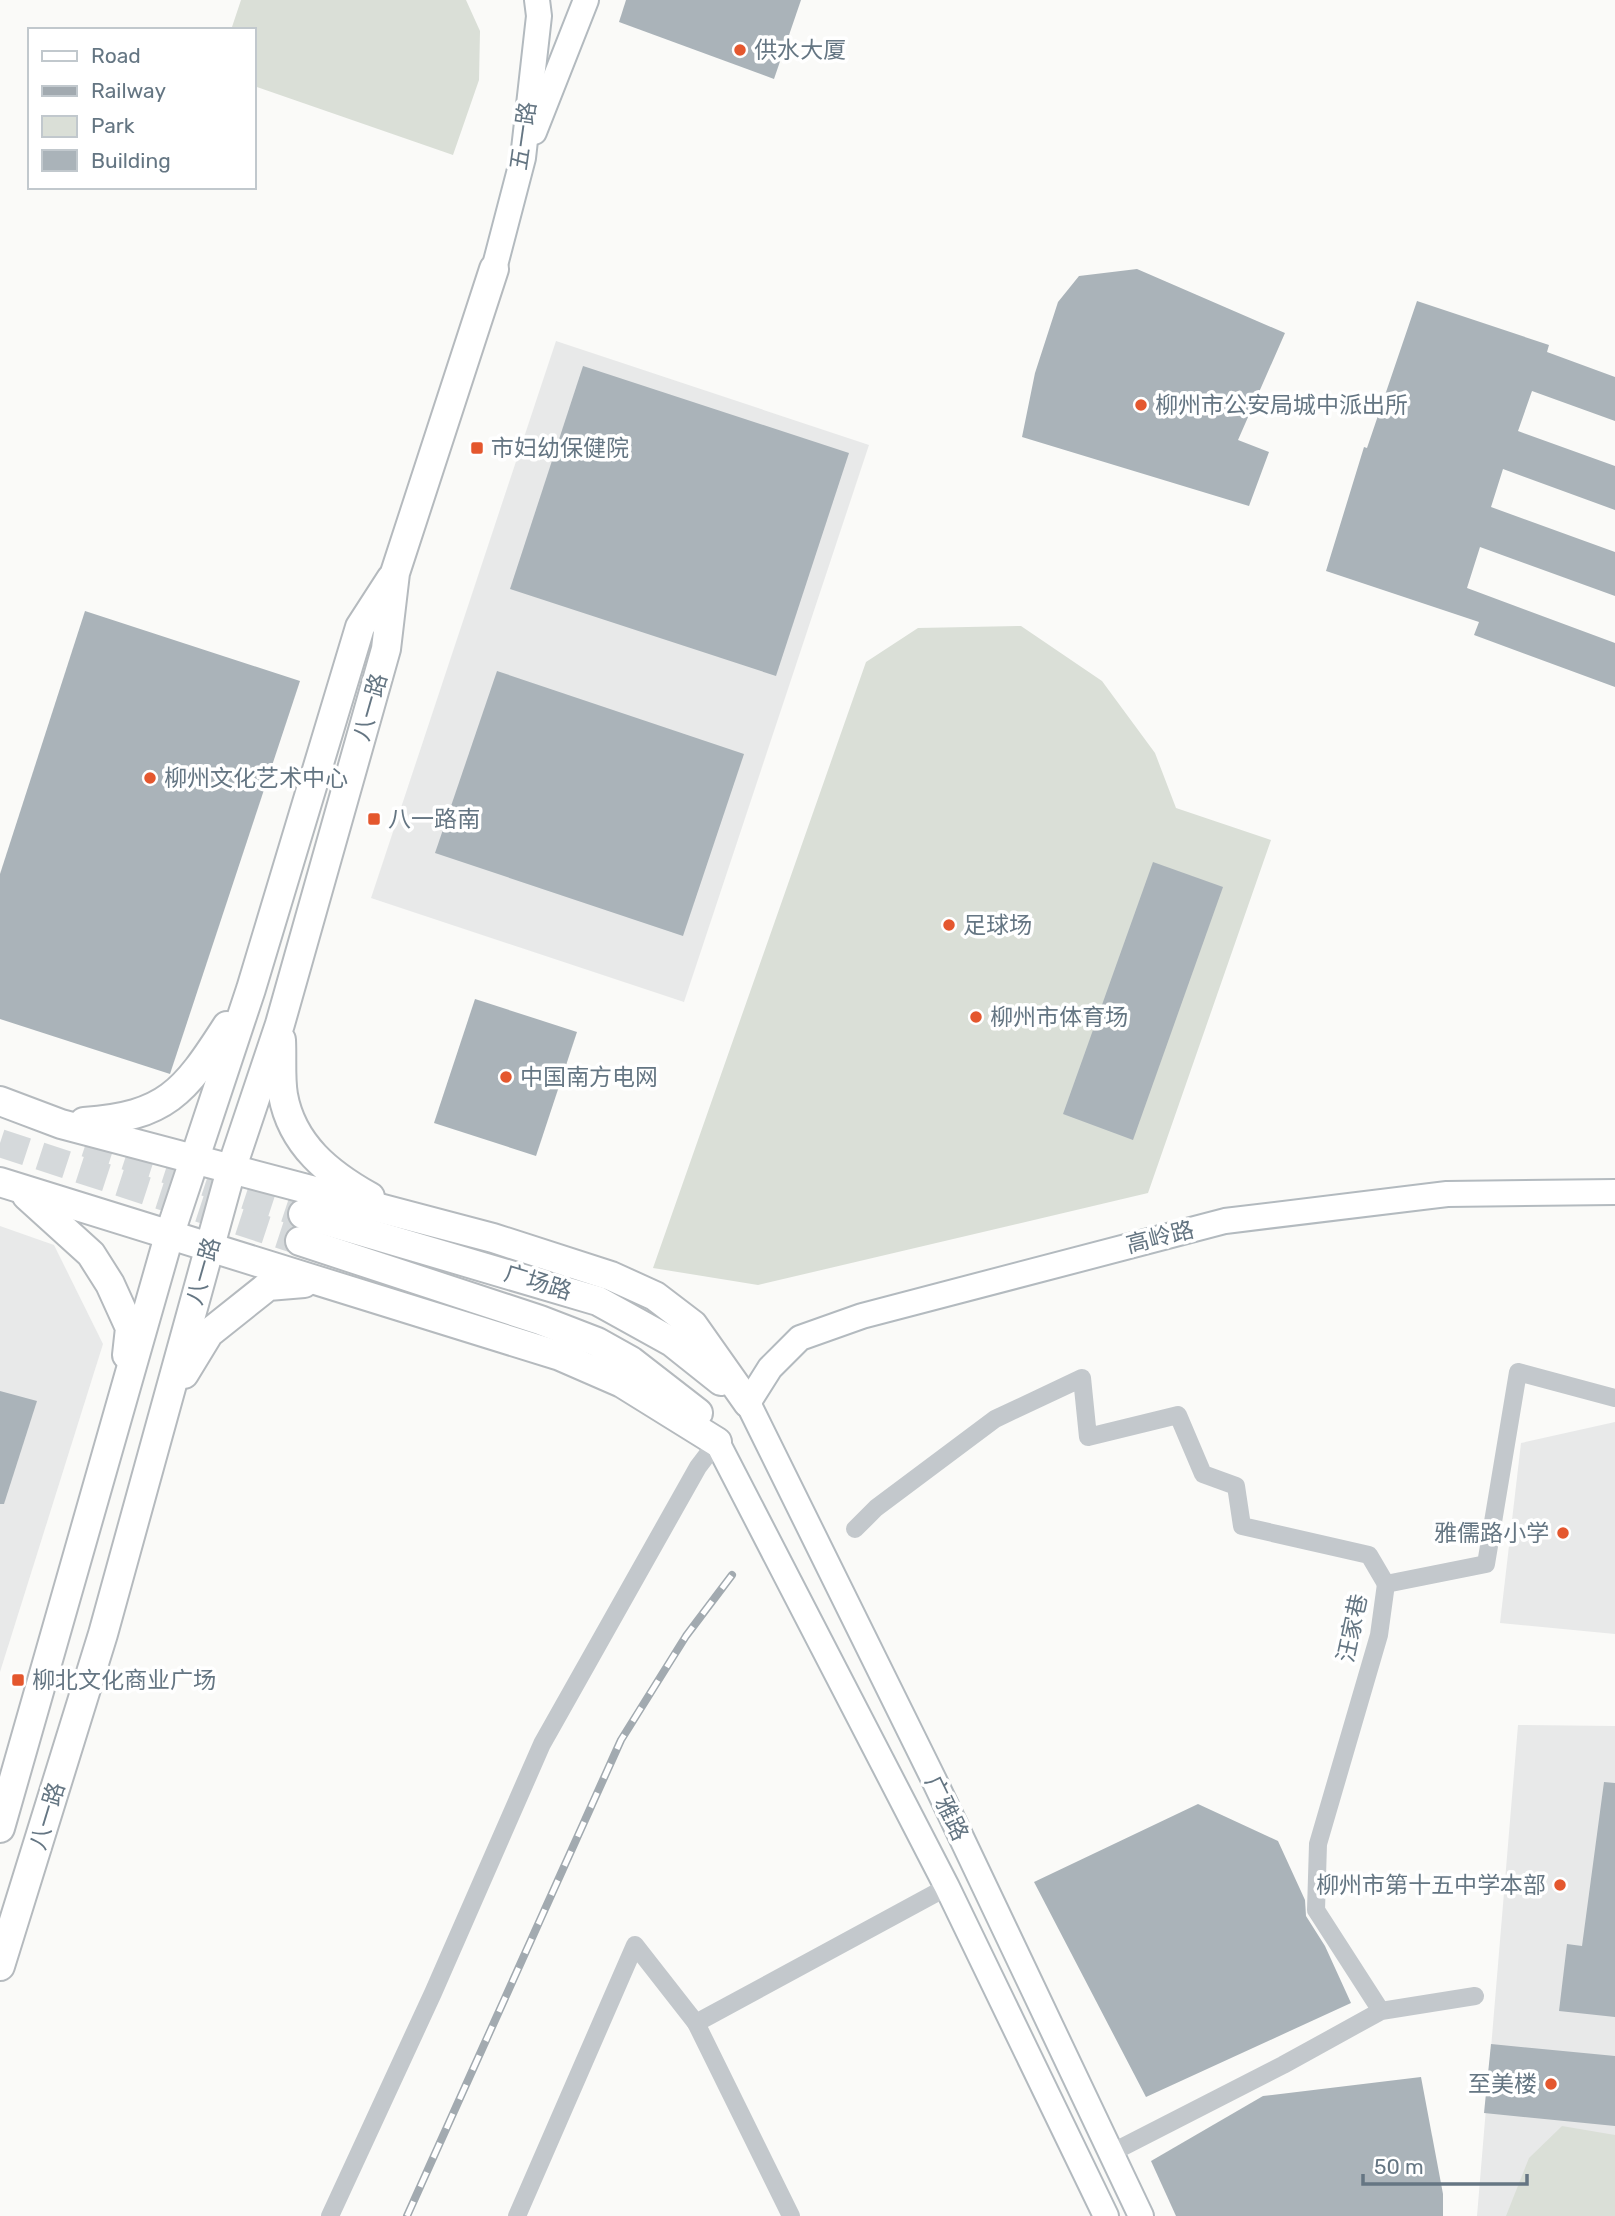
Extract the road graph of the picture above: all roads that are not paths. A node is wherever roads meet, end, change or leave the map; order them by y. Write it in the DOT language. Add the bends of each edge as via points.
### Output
graph roads {
  1 [pos="537,0"];
  2 [pos="586,0"];
  3 [pos="523,158"];
  4 [pos="494,269"];
  5 [pos="395,573"];
  6 [pos="251,989"];
  7 [pos="280,1024"];
  8 [pos="0,1101"];
  9 [pos="61,1124"];
  10 [pos="193,1158"];
  11 [pos="231,1170"];
  12 [pos="8,1185"];
  13 [pos="1615,1192"];
  14 [pos="405,1217"];
  15 [pos="169,1236"];
  16 [pos="210,1249"];
  17 [pos="321,1282"];
  18 [pos="123,1398"];
  19 [pos="1615,1398"];
  20 [pos="166,1403"];
  21 [pos="748,1403"];
  22 [pos="717,1442"];
  23 [pos="855,1529"];
  24 [pos="1386,1584"];
  25 [pos="0,1828"];
  26 [pos="947,1887"];
  27 [pos="0,1966"];
  28 [pos="1475,1996"];
  29 [pos="1381,2011"];
  30 [pos="696,2023"];
  31 [pos="1111,2153"];
  32 [pos="330,2216"];
  33 [pos="517,2216"];
  34 [pos="791,2216"];
  35 [pos="1106,2216"];
  36 [pos="1141,2216"];
  1 -- 3 [label="main road, 五一路"];
  2 -- 3 [label="main road"];
  3 -- 4 [label="main road, 五一路"];
  4 -- 5 [label="main road, 八一路"];
  5 -- 6 [label="main road, 八一路" via="360,627"];
  5 -- 7 [label="main road, 八一路" via="386,649"];
  6 -- 9 [label="main road" via="202,1065 168,1101 121,1119"];
  6 -- 10 [label="main road, 八一路"];
  7 -- 11 [label="main road, 八一路"];
  7 -- 14 [label="main road" via="283,1096 306,1145 320,1165 338,1179"];
  8 -- 9 [label="main road"];
  9 -- 10 [label="main road"];
  10 -- 11 [label="main road"];
  10 -- 15 [label="main road, 八一路"];
  11 -- 14 [label="main road"];
  11 -- 16 [label="main road, 八一路"];
  12 -- 15 [label="main road"];
  12 -- 18 [label="main road" via="91,1254 110,1284 130,1328"];
  13 -- 21 [label="main road, 高岭路" via="1447,1194 1225,1221 862,1316 800,1338 770,1368"];
  14 -- 21 [label="main road" via="554,1256 655,1296 693,1325"];
  15 -- 16 [label="main road"];
  15 -- 18 [label="main road, 八一路"];
  16 -- 17 [label="main road"];
  16 -- 20 [label="main road, 八一路"];
  17 -- 20 [label="main road" via="268,1286 209,1333"];
  17 -- 22 [label="main road" via="560,1356 622,1383"];
  18 -- 25 [label="main road, 八一路"];
  19 -- 24 [label="street, 汪家巷" via="1518,1372 1486,1564"];
  20 -- 27 [label="main road, 八一路" via="103,1634"];
  21 -- 22 [label="main road, 广场路" via="673,1342 598,1301 301,1227 597,1342 631,1361 695,1409"];
  21 -- 31 [label="main road, 广雅路"];
  22 -- 26 [label="main road, 广雅路"];
  22 -- 32 [label="street" via="698,1467 542,1744"];
  23 -- 24 [label="street" via="876,1508 995,1419 1082,1378 1088,1437 1178,1415 1203,1474 1236,1486 1242,1526 1369,1555"];
  24 -- 29 [label="street, 汪家巷" via="1379,1634 1318,1844 1316,1910"];
  26 -- 30 [label="street"];
  26 -- 35 [label="main road, 广雅路"];
  28 -- 29 [label="street"];
  29 -- 31 [label="street"];
  30 -- 33 [label="street" via="635,1945"];
  30 -- 34 [label="street"];
  31 -- 36 [label="main road, 广雅路"];
}
